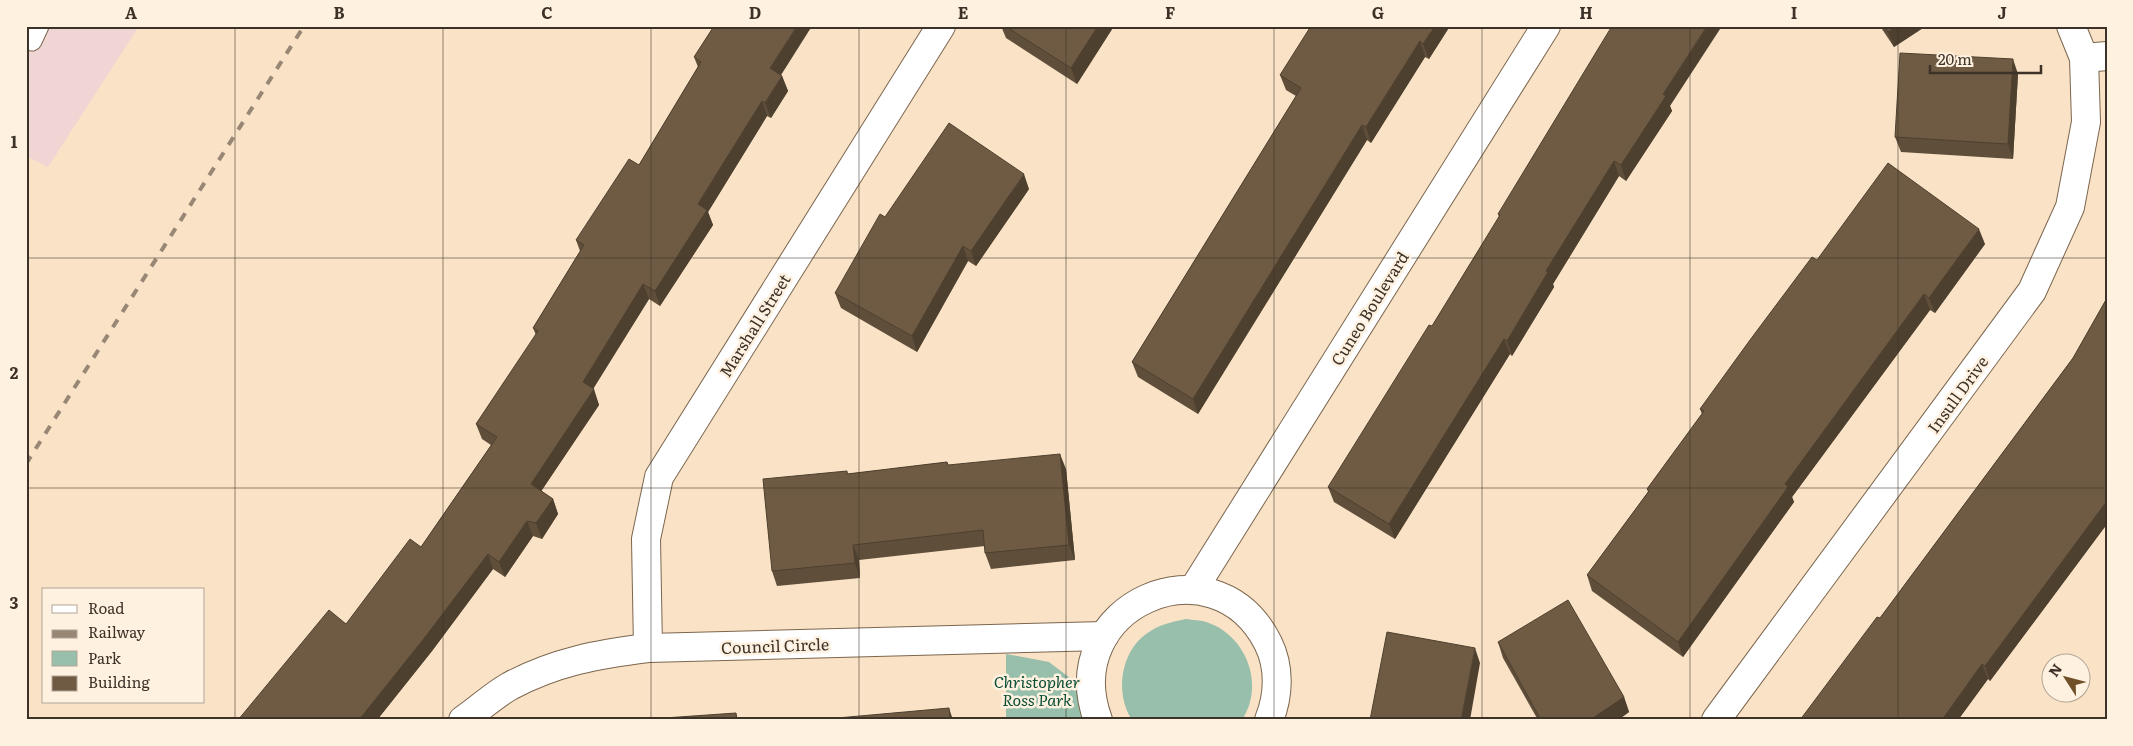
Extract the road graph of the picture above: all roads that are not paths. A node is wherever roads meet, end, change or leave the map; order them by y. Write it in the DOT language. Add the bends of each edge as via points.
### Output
graph roads {
  1 [pos="39,26"];
  2 [pos="941,26"];
  3 [pos="1546,26"];
  4 [pos="2071,26"];
  5 [pos="26,38"];
  6 [pos="2095,57"];
  7 [pos="1193,590"];
  8 [pos="1104,636"];
  9 [pos="648,648"];
  10 [pos="463,720"];
  11 [pos="1098,720"];
  12 [pos="1269,720"];
  13 [pos="1716,720"];
  1 -- 5 [label="lane" via="32,41"];
  2 -- 9 [label="street, Marshall Street" via="659,477 646,539"];
  3 -- 7 [label="street, Cuneo Boulevard"];
  4 -- 6 [label="street, Insull Drive"];
  6 -- 13 [label="street, Insull Drive" via="2070,207 2032,291"];
  7 -- 8 [label="street" via="1166,591 1142,600 1120,615"];
  7 -- 12 [label="street" via="1219,596 1242,610 1260,629 1272,653 1277,679 1275,705"];
  8 -- 9 [label="street, Council Circle"];
  8 -- 11 [label="street" via="1094,662 1091,691"];
  9 -- 10 [label="street, Council Circle" via="572,660 510,686"];
}
